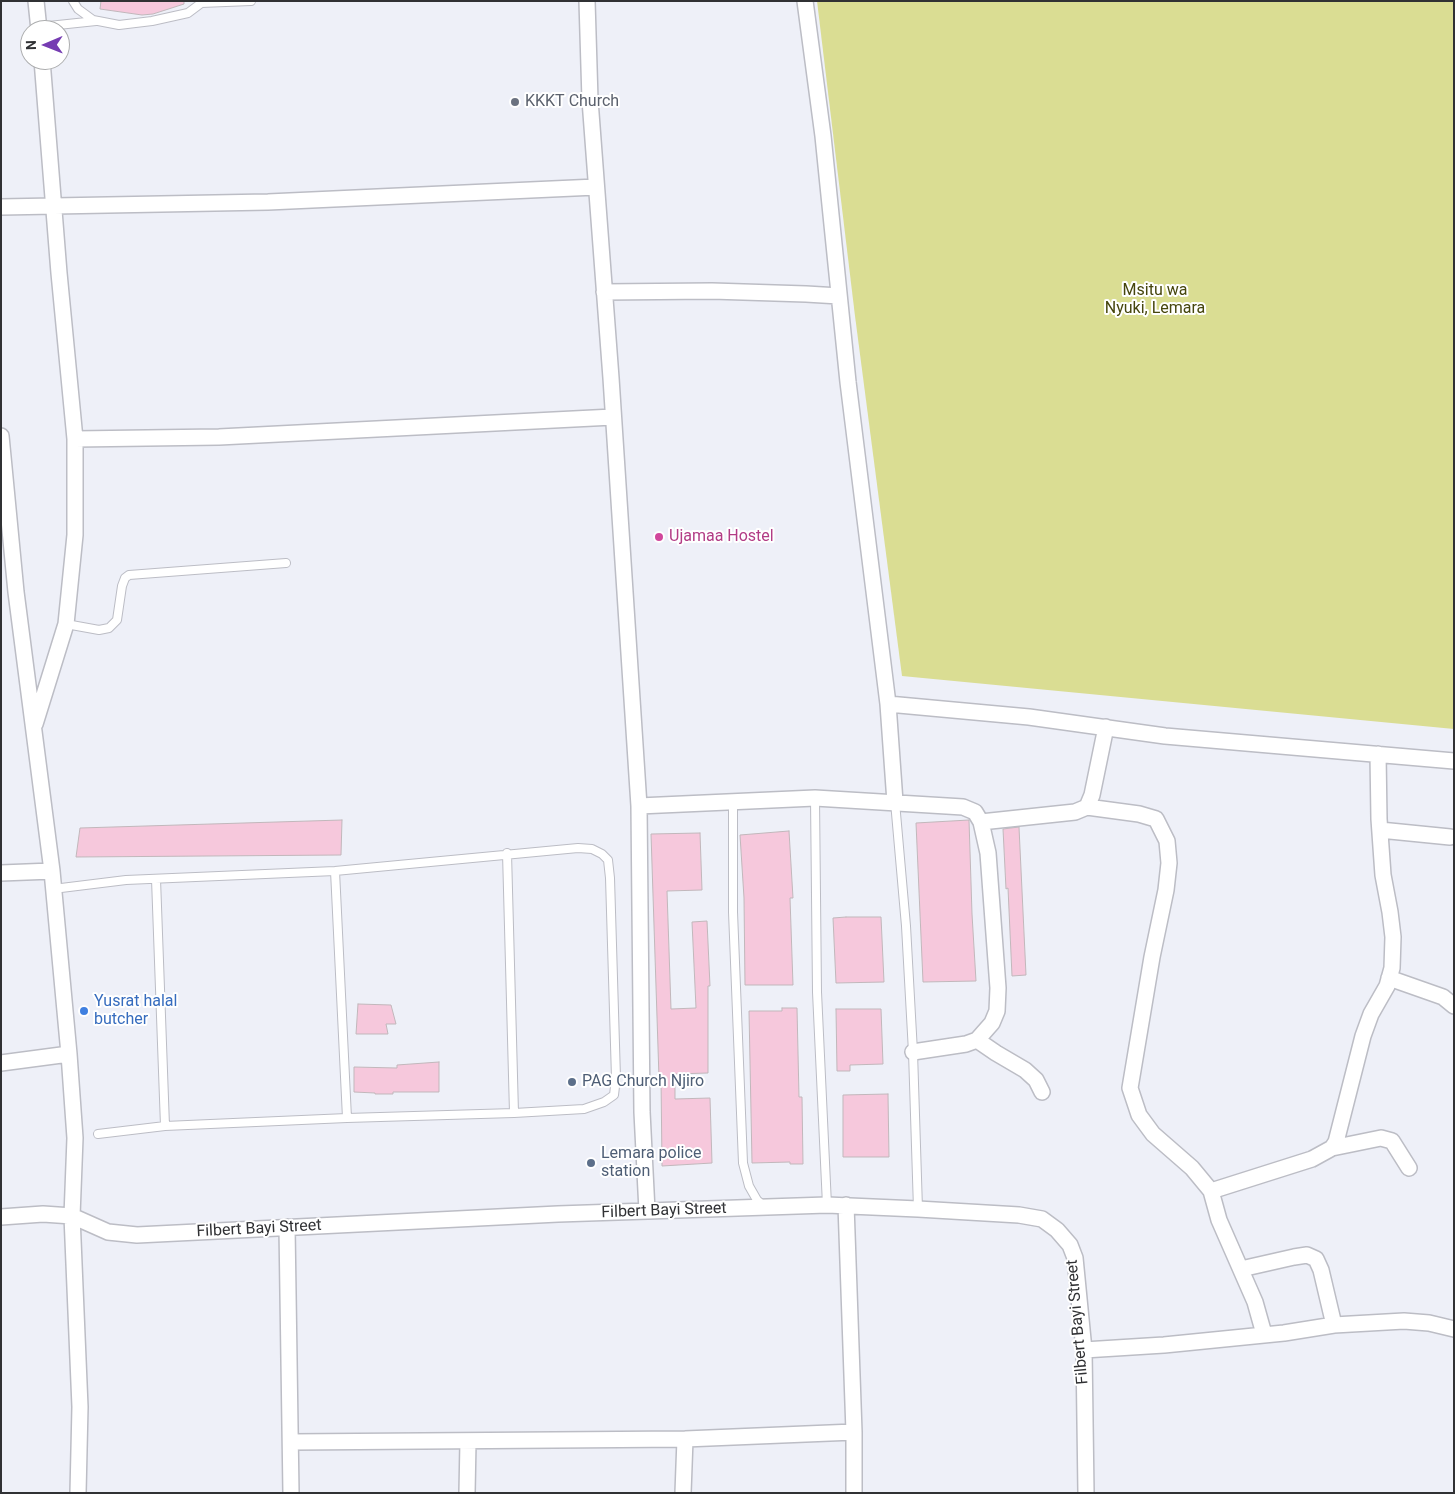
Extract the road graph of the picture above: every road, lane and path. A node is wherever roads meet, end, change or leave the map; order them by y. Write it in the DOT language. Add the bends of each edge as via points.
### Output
graph roads {
  1 [pos="36,1"];
  2 [pos="73,1"];
  3 [pos="251,1"];
  4 [pos="587,1"];
  5 [pos="805,1"];
  6 [pos="202,2"];
  7 [pos="38,20"];
  8 [pos="98,21"];
  9 [pos="70,24"];
  10 [pos="43,70"];
  11 [pos="596,187"];
  12 [pos="54,206"];
  13 [pos="1,207"];
  14 [pos="604,292"];
  15 [pos="840,296"];
  16 [pos="613,417"];
  17 [pos="1,436"];
  18 [pos="75,439"];
  19 [pos="286,563"];
  20 [pos="66,624"];
  21 [pos="888,704"];
  22 [pos="1106,727"];
  23 [pos="33,730"];
  24 [pos="1378,754"];
  25 [pos="1454,761"];
  26 [pos="815,798"];
  27 [pos="734,801"];
  28 [pos="896,802"];
  29 [pos="639,806"];
  30 [pos="1087,807"];
  31 [pos="981,822"];
  32 [pos="1380,830"];
  33 [pos="1450,837"];
  34 [pos="507,853"];
  35 [pos="335,870"];
  36 [pos="52,871"];
  37 [pos="1,873"];
  38 [pos="156,879"];
  39 [pos="53,889"];
  40 [pos="1389,978"];
  41 [pos="1454,1006"];
  42 [pos="977,1040"];
  43 [pos="913,1052"];
  44 [pos="69,1054"];
  45 [pos="1,1063"];
  46 [pos="1042,1092"];
  47 [pos="514,1113"];
  48 [pos="347,1118"];
  49 [pos="165,1126"];
  50 [pos="98,1134"];
  51 [pos="1332,1148"];
  52 [pos="1409,1168"];
  53 [pos="1211,1191"];
  54 [pos="826,1205"];
  55 [pos="846,1205"];
  56 [pos="767,1208"];
  57 [pos="918,1208"];
  58 [pos="647,1211"];
  59 [pos="72,1216"];
  60 [pos="1,1217"];
  61 [pos="287,1227"];
  62 [pos="1241,1269"];
  63 [pos="1334,1325"];
  64 [pos="1454,1330"];
  65 [pos="1264,1334"];
  66 [pos="1084,1350"];
  67 [pos="854,1432"];
  68 [pos="685,1439"];
  69 [pos="292,1442"];
  70 [pos="468,1442"];
  71 [pos="78,1493"];
  72 [pos="291,1493"];
  73 [pos="467,1493"];
  74 [pos="683,1493"];
  75 [pos="854,1493"];
  76 [pos="1086,1493"];
  1 -- 7 [label="street"];
  2 -- 8 [label="lane" via="78,9"];
  3 -- 6 [label="lane"];
  4 -- 11 [label="street"];
  5 -- 15 [label="street"];
  6 -- 8 [label="lane" via="188,13 152,21 119,25"];
  8 -- 9 [label="lane"];
  10 -- 12 [label="street"];
  11 -- 12 [label="street" via="268,202"];
  11 -- 14 [label="street"];
  12 -- 13 [label="street"];
  12 -- 18 [label="street"];
  14 -- 15 [label="street" via="712,291"];
  14 -- 16 [label="street"];
  15 -- 21 [label="street"];
  16 -- 18 [label="street" via="238,436"];
  16 -- 29 [label="street"];
  17 -- 23 [label="street"];
  18 -- 20 [label="street" via="75,535"];
  19 -- 20 [label="lane" via="129,575 122,586 117,620 109,628 99,630"];
  20 -- 23 [label="street"];
  21 -- 22 [label="street"];
  21 -- 28 [label="street"];
  22 -- 24 [label="street" via="1165,736"];
  22 -- 30 [label="street"];
  23 -- 36 [label="street"];
  24 -- 25 [label="street"];
  24 -- 32 [label="street"];
  26 -- 27 [label="street"];
  26 -- 28 [label="street"];
  26 -- 54 [label="lane" via="817,992"];
  27 -- 29 [label="street"];
  27 -- 56 [label="lane" via="733,912 743,1163 749,1186 757,1200"];
  28 -- 31 [label="street" via="963,808 975,812"];
  28 -- 43 [label="lane"];
  29 -- 58 [label="street" via="642,1112"];
  30 -- 31 [label="street" via="1075,812"];
  30 -- 53 [label="street" via="1156,819 1167,841 1166,890 1130,1088 1139,1115 1152,1134 1192,1168"];
  31 -- 42 [label="street" via="988,853 998,988 997,1011 992,1023"];
  32 -- 33 [label="street"];
  32 -- 40 [label="street" via="1393,937"];
  34 -- 35 [label="lane"];
  34 -- 47 [label="lane"];
  34 -- 47 [label="lane" via="578,848 592,849 608,860 616,1078 614,1095 584,1109"];
  35 -- 38 [label="lane"];
  35 -- 48 [label="lane"];
  36 -- 37 [label="street"];
  36 -- 39 [label="street"];
  38 -- 39 [label="lane"];
  38 -- 49 [label="lane"];
  39 -- 44 [label="street"];
  40 -- 41 [label="street" via="1443,997"];
  40 -- 51 [label="street" via="1363,1036 1342,1122"];
  42 -- 43 [label="street"];
  42 -- 46 [label="street" via="1025,1070 1036,1080"];
  43 -- 57 [label="lane"];
  44 -- 45 [label="street"];
  44 -- 59 [label="street" via="75,1138"];
  47 -- 48 [label="lane"];
  48 -- 49 [label="lane"];
  49 -- 50 [label="lane"];
  51 -- 52 [label="street" via="1381,1138 1392,1141"];
  51 -- 53 [label="street" via="1312,1159"];
  53 -- 62 [label="street" via="1219,1220"];
  54 -- 55 [label="street, Filbert Bayi Street"];
  54 -- 56 [label="street, Filbert Bayi Street"];
  55 -- 57 [label="street, Filbert Bayi Street"];
  55 -- 67 [label="street"];
  56 -- 58 [label="street, Filbert Bayi Street"];
  57 -- 66 [label="street, Filbert Bayi Street" via="1019,1215 1042,1219 1057,1230 1070,1245 1075,1258"];
  58 -- 61 [label="street, Filbert Bayi Street"];
  59 -- 60 [label="street, Filbert Bayi Street"];
  59 -- 61 [label="street, Filbert Bayi Street" via="108,1232 137,1235"];
  59 -- 71 [label="street" via="80,1407"];
  61 -- 69 [label="street"];
  62 -- 63 [label="street" via="1307,1255 1316,1259"];
  62 -- 65 [label="street"];
  63 -- 64 [label="street" via="1404,1321"];
  63 -- 65 [label="street"];
  65 -- 66 [label="street"];
  66 -- 76 [label="street, Filbert Bayi Street"];
  67 -- 68 [label="street"];
  67 -- 75 [label="street"];
  68 -- 70 [label="street"];
  68 -- 74 [label="street"];
  69 -- 70 [label="street"];
  69 -- 72 [label="street"];
  70 -- 73 [label="street"];
}
